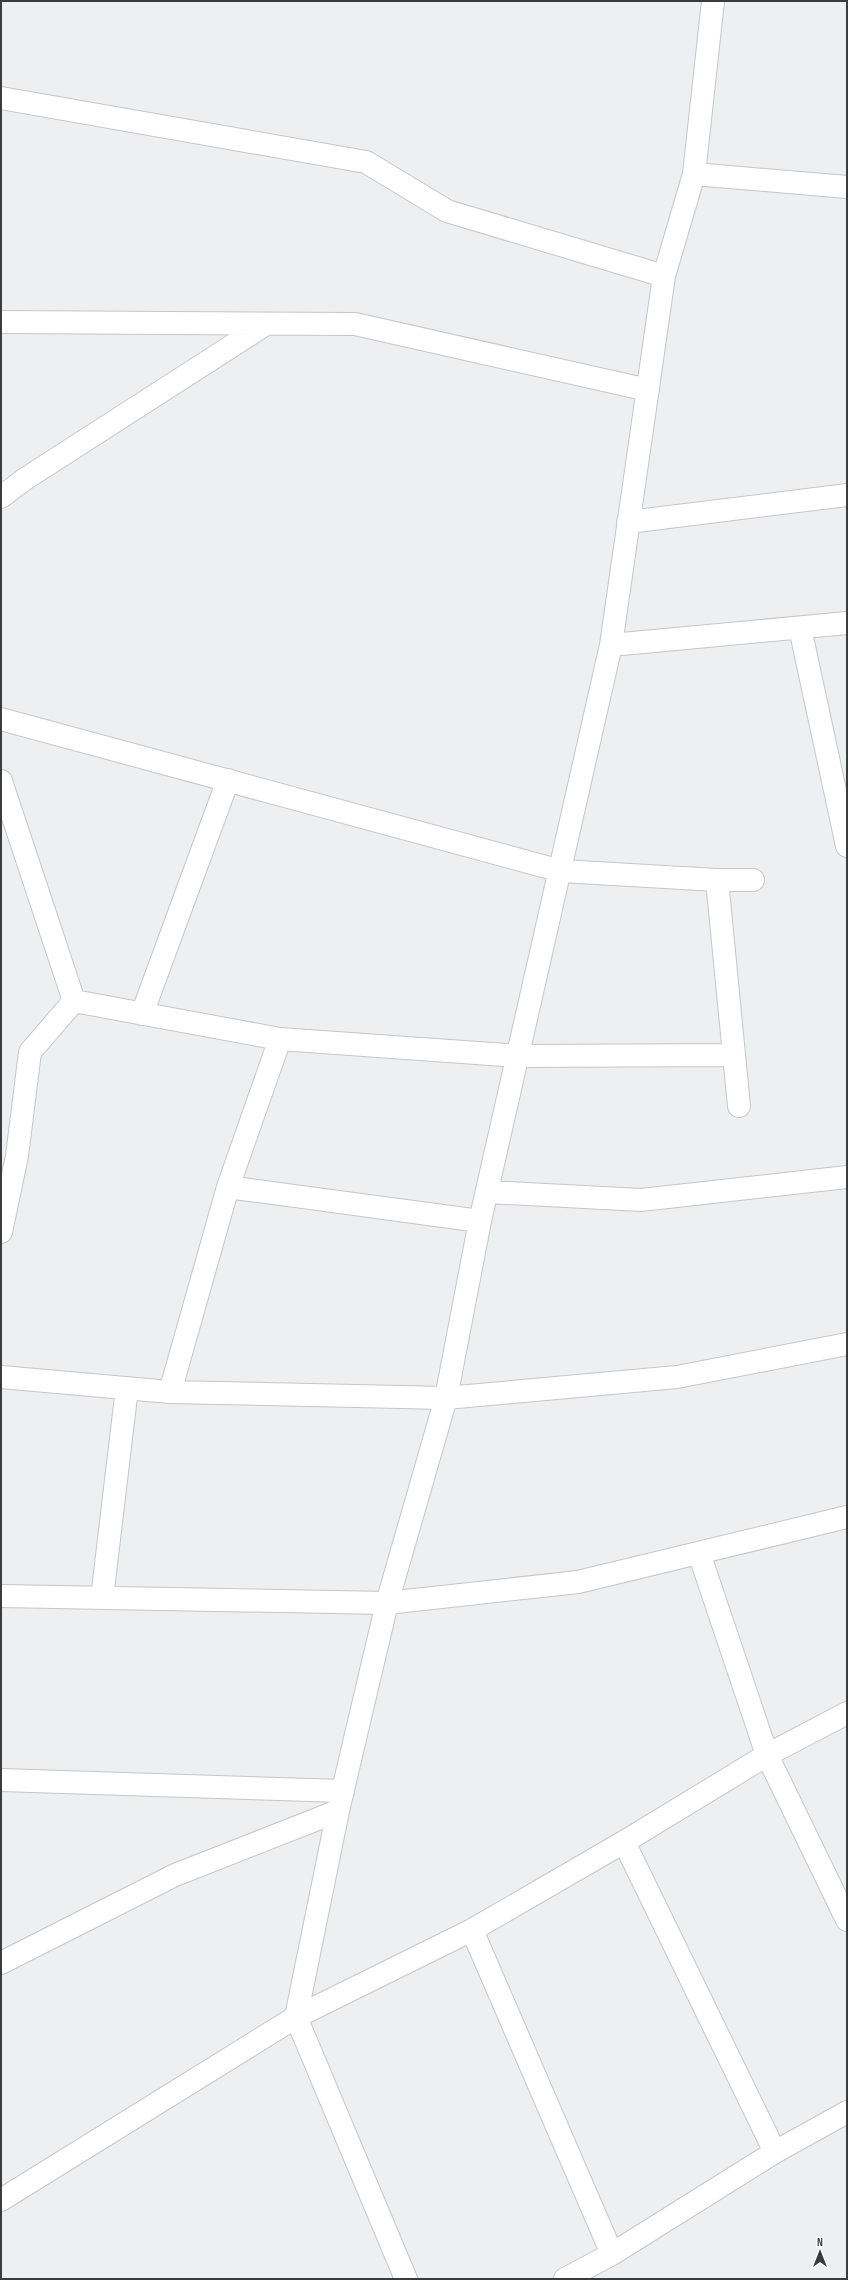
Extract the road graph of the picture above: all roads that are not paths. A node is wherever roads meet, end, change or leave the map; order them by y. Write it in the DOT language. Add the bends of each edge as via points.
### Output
graph roads {
  1 [pos="713,1"];
  2 [pos="1,98"];
  3 [pos="694,174"];
  4 [pos="847,187"];
  5 [pos="664,276"];
  6 [pos="1,322"];
  7 [pos="266,324"];
  8 [pos="648,390"];
  9 [pos="847,495"];
  10 [pos="1,497"];
  11 [pos="628,522"];
  12 [pos="847,624"];
  13 [pos="800,628"];
  14 [pos="611,645"];
  15 [pos="1,720"];
  16 [pos="228,780"];
  17 [pos="1,781"];
  18 [pos="847,846"];
  19 [pos="560,871"];
  20 [pos="717,880"];
  21 [pos="753,880"];
  22 [pos="74,1001"];
  23 [pos="142,1014"];
  24 [pos="280,1039"];
  25 [pos="734,1055"];
  26 [pos="518,1056"];
  27 [pos="739,1106"];
  28 [pos="9,1156"];
  29 [pos="847,1177"];
  30 [pos="228,1187"];
  31 [pos="487,1192"];
  32 [pos="480,1221"];
  33 [pos="1,1232"];
  34 [pos="847,1344"];
  35 [pos="1,1377"];
  36 [pos="127,1388"];
  37 [pos="170,1392"];
  38 [pos="446,1398"];
  39 [pos="847,1517"];
  40 [pos="699,1553"];
  41 [pos="1,1596"];
  42 [pos="102,1598"];
  43 [pos="387,1603"];
  44 [pos="847,1713"];
  45 [pos="767,1756"];
  46 [pos="1,1780"];
  47 [pos="341,1801"];
  48 [pos="624,1842"];
  49 [pos="847,1920"];
  50 [pos="472,1930"];
  51 [pos="1,1963"];
  52 [pos="296,2017"];
  53 [pos="847,2112"];
  54 [pos="775,2152"];
  55 [pos="1,2200"];
  56 [pos="612,2254"];
  57 [pos="406,2279"];
  58 [pos="565,2279"];
  1 -- 3 [label="street"];
  2 -- 5 [label="street" via="366,162 446,211"];
  3 -- 4 [label="street"];
  3 -- 5 [label="street"];
  5 -- 8 [label="street"];
  6 -- 7 [label="street"];
  7 -- 8 [label="street" via="355,324"];
  7 -- 10 [label="street"];
  8 -- 11 [label="street"];
  9 -- 11 [label="street"];
  11 -- 14 [label="street"];
  12 -- 13 [label="street"];
  13 -- 14 [label="street"];
  13 -- 18 [label="street"];
  14 -- 19 [label="street"];
  15 -- 16 [label="street"];
  16 -- 19 [label="street"];
  16 -- 23 [label="street"];
  17 -- 22 [label="street"];
  19 -- 20 [label="street"];
  19 -- 26 [label="street"];
  20 -- 21 [label="street"];
  20 -- 25 [label="street"];
  22 -- 23 [label="street"];
  22 -- 28 [label="street" via="30,1052"];
  23 -- 24 [label="street"];
  24 -- 26 [label="street"];
  24 -- 30 [label="street"];
  25 -- 26 [label="street"];
  25 -- 27 [label="street"];
  26 -- 31 [label="street"];
  28 -- 33 [label="street"];
  29 -- 31 [label="street" via="641,1200"];
  30 -- 32 [label="street"];
  30 -- 37 [label="street"];
  31 -- 32 [label="street"];
  32 -- 38 [label="street"];
  34 -- 38 [label="street" via="677,1377"];
  35 -- 36 [label="street"];
  36 -- 37 [label="street"];
  36 -- 42 [label="street"];
  37 -- 38 [label="street"];
  38 -- 43 [label="street"];
  39 -- 40 [label="street"];
  40 -- 43 [label="street" via="578,1582"];
  40 -- 45 [label="street"];
  41 -- 42 [label="street"];
  42 -- 43 [label="street"];
  43 -- 47 [label="street"];
  44 -- 45 [label="street"];
  45 -- 48 [label="street"];
  45 -- 49 [label="street"];
  46 -- 47 [label="street"];
  47 -- 51 [label="street" via="175,1876"];
  47 -- 52 [label="street"];
  48 -- 50 [label="street"];
  48 -- 54 [label="street"];
  50 -- 52 [label="street"];
  50 -- 56 [label="street"];
  52 -- 55 [label="street"];
  52 -- 57 [label="street"];
  53 -- 54 [label="street"];
  54 -- 56 [label="street"];
  56 -- 58 [label="street"];
}
